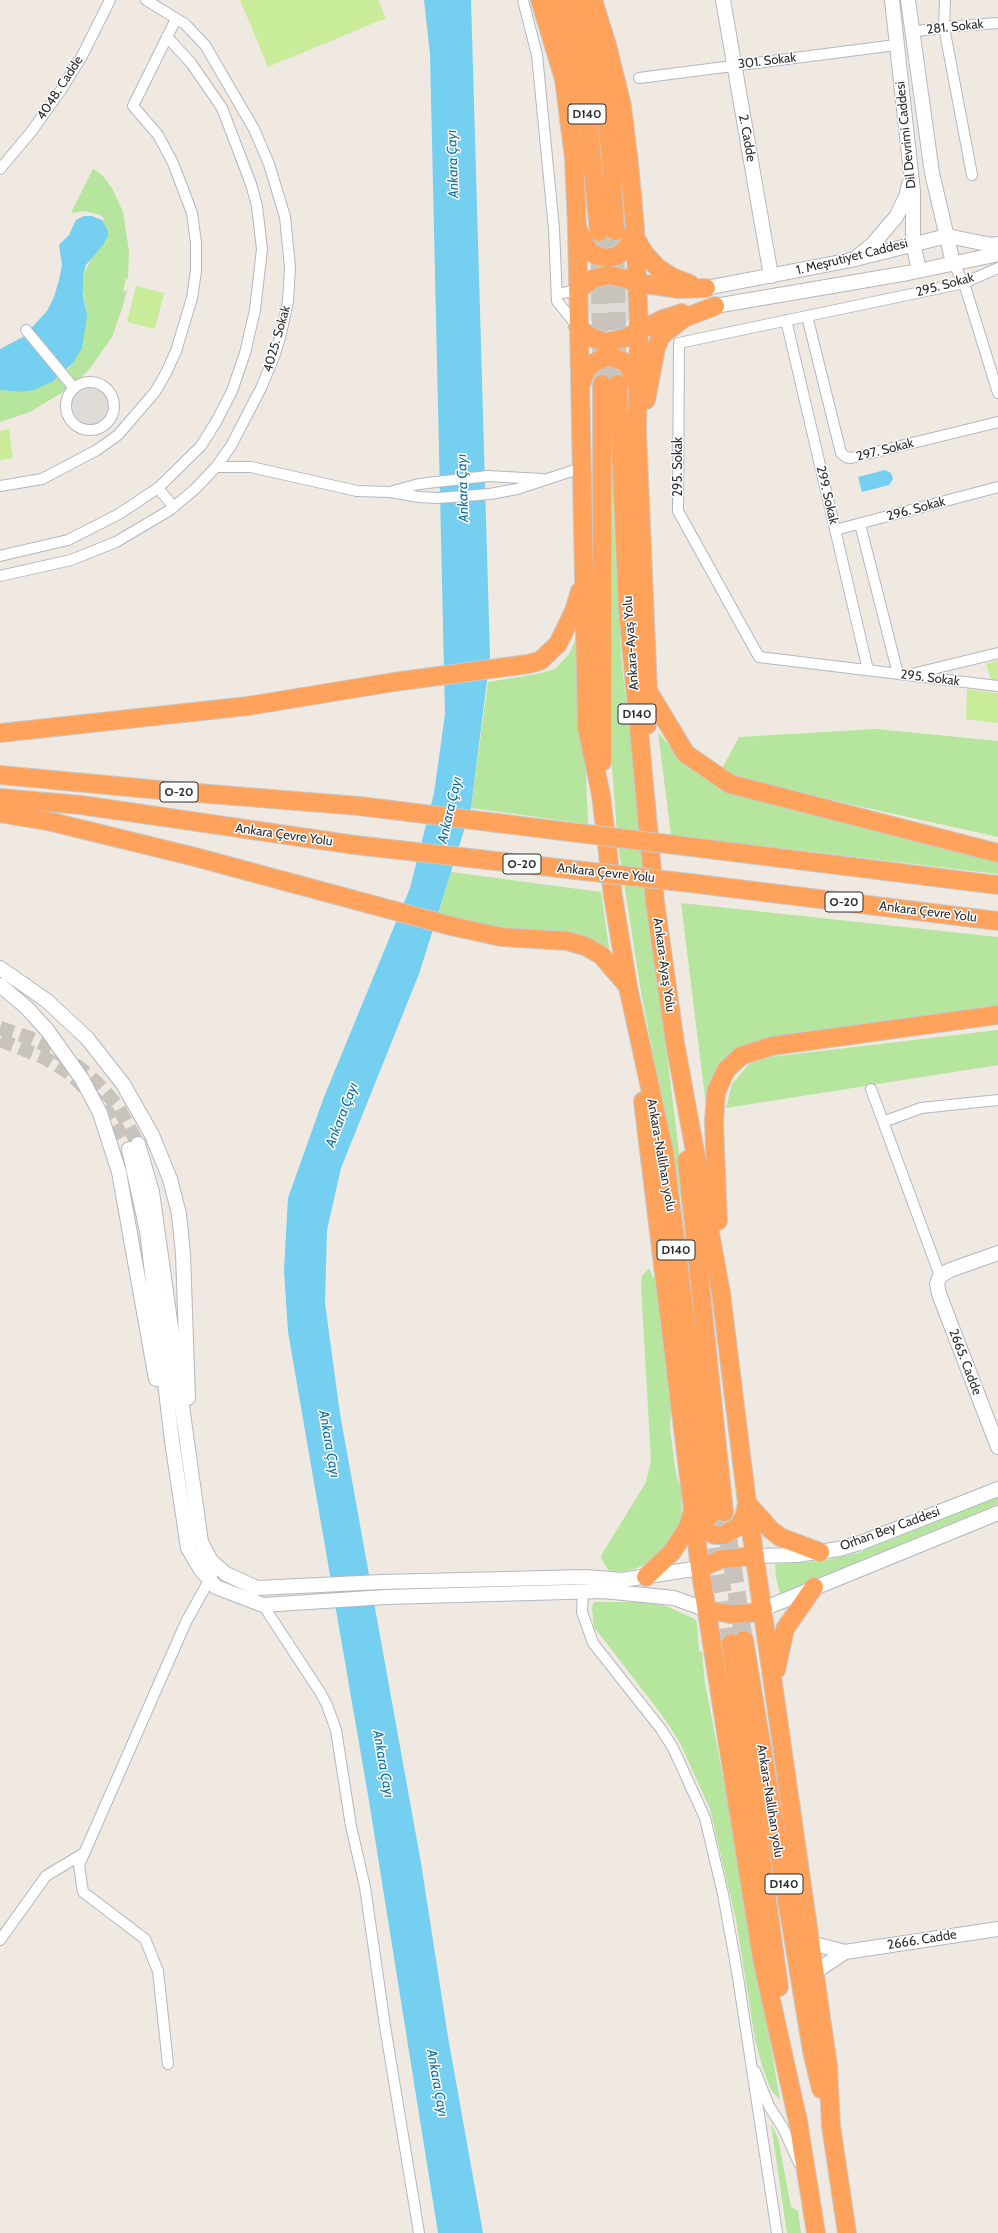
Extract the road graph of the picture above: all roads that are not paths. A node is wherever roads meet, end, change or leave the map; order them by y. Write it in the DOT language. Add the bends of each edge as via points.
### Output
graph roads {
  1 [pos="110,0"];
  2 [pos="146,0"];
  3 [pos="523,0"];
  4 [pos="540,0"];
  5 [pos="558,0"];
  6 [pos="577,0"];
  7 [pos="593,0"];
  8 [pos="723,0"];
  9 [pos="892,0"];
  10 [pos="908,0"];
  11 [pos="945,0"];
  12 [pos="176,19"];
  13 [pos="998,23"];
  14 [pos="944,27"];
  15 [pos="912,32"];
  16 [pos="167,37"];
  17 [pos="896,45"];
  18 [pos="734,65"];
  19 [pos="639,78"];
  20 [pos="0,169"];
  21 [pos="972,175"];
  22 [pos="911,176"];
  23 [pos="577,226"];
  24 [pos="635,232"];
  25 [pos="947,236"];
  26 [pos="913,243"];
  27 [pos="998,244"];
  28 [pos="998,254"];
  29 [pos="851,260"];
  30 [pos="953,263"];
  31 [pos="998,268"];
  32 [pos="920,270"];
  33 [pos="771,276"];
  34 [pos="964,282"];
  35 [pos="638,283"];
  36 [pos="706,288"];
  37 [pos="578,290"];
  38 [pos="557,294"];
  39 [pos="715,306"];
  40 [pos="807,316"];
  41 [pos="786,320"];
  42 [pos="578,327"];
  43 [pos="639,330"];
  44 [pos="26,331"];
  45 [pos="74,388"];
  46 [pos="638,389"];
  47 [pos="579,390"];
  48 [pos="998,392"];
  49 [pos="998,422"];
  50 [pos="637,432"];
  51 [pos="216,467"];
  52 [pos="582,468"];
  53 [pos="546,480"];
  54 [pos="0,486"];
  55 [pos="998,487"];
  56 [pos="158,488"];
  57 [pos="390,492"];
  58 [pos="174,507"];
  59 [pos="860,524"];
  60 [pos="835,530"];
  61 [pos="0,556"];
  62 [pos="0,576"];
  63 [pos="584,577"];
  64 [pos="998,653"];
  65 [pos="868,670"];
  66 [pos="903,674"];
  67 [pos="998,686"];
  68 [pos="648,691"];
  69 [pos="0,733"];
  70 [pos="0,775"];
  71 [pos="601,795"];
  72 [pos="0,798"];
  73 [pos="644,799"];
  74 [pos="0,813"];
  75 [pos="998,853"];
  76 [pos="998,885"];
  77 [pos="998,921"];
  78 [pos="0,968"];
  79 [pos="0,985"];
  80 [pos="628,987"];
  81 [pos="998,1015"];
  82 [pos="638,1034"];
  83 [pos="675,1044"];
  84 [pos="871,1089"];
  85 [pos="998,1100"];
  86 [pos="883,1122"];
  87 [pos="134,1146"];
  88 [pos="998,1253"];
  89 [pos="940,1276"];
  90 [pos="721,1293"];
  91 [pos="998,1447"];
  92 [pos="183,1466"];
  93 [pos="998,1489"];
  94 [pos="747,1503"];
  95 [pos="998,1513"];
  96 [pos="692,1514"];
  97 [pos="820,1552"];
  98 [pos="755,1556"];
  99 [pos="218,1567"];
  100 [pos="700,1568"];
  101 [pos="586,1577"];
  102 [pos="646,1578"];
  103 [pos="209,1579"];
  104 [pos="814,1587"];
  105 [pos="583,1592"];
  106 [pos="262,1605"];
  107 [pos="763,1609"];
  108 [pos="707,1610"];
  109 [pos="774,1685"];
  110 [pos="84,1853"];
  111 [pos="998,1929"];
  112 [pos="0,1940"];
  113 [pos="811,1943"];
  114 [pos="845,1952"];
  115 [pos="815,1972"];
  116 [pos="748,2052"];
  117 [pos="168,2064"];
  118 [pos="799,2126"];
  119 [pos="831,2126"];
  120 [pos="808,2182"];
  121 [pos="419,2233"];
  122 [pos="777,2233"];
  123 [pos="816,2233"];
  124 [pos="847,2233"];
  1 -- 20 [label="street, 4048. Cadde" via="82,56 61,90"];
  2 -- 12 [label="street, 4025. Sokak"];
  3 -- 38 [label="street" via="537,55 554,229"];
  4 -- 23 [label="highway" via="564,79 574,158"];
  5 -- 6 [label="highway, D140" via="578,68 607,231 611,160 606,116 595,62"];
  7 -- 24 [label="highway" via="622,106 630,163"];
  8 -- 18 [label="main road, 2. Cadde"];
  9 -- 17 [label="main road, Dil Devrimi Caddesi"];
  10 -- 15 [label="main road, Dil Devrimi Caddesi"];
  11 -- 14 [label="street"];
  12 -- 16 [label="street"];
  12 -- 51 [label="street, 4025. Sokak" via="185,24 205,45 254,129 269,164 285,217 290,267 288,301 274,357 249,412 231,446"];
  13 -- 14 [label="street, 281. Sokak"];
  14 -- 15 [label="street, 281. Sokak"];
  14 -- 21 [label="street"];
  15 -- 25 [label="main road, Dil Devrimi Caddesi" via="932,173"];
  16 -- 54 [label="street" via="132,106 158,135 173,163 192,213 196,271 192,298 176,351 155,392 112,438 79,460 42,478"];
  16 -- 56 [label="street" via="191,63 222,108 251,184 257,206 262,249 255,310 246,353 232,391 201,446"];
  17 -- 18 [label="street, 301. Sokak"];
  17 -- 22 [label="main road, Dil Devrimi Caddesi"];
  18 -- 19 [label="street, 301. Sokak"];
  18 -- 33 [label="main road, 2. Cadde"];
  22 -- 26 [label="main road, Dil Devrimi Caddesi"];
  22 -- 29 [label="main road" via="906,197 896,217 872,245"];
  23 -- 24 [label="highway" via="588,250 607,258 617,256 626,249"];
  23 -- 37 [label="highway"];
  24 -- 35 [label="highway"];
  24 -- 36 [label="highway" via="644,253 658,268 686,283"];
  25 -- 26 [label="main road, 1. Meşrutiyet Caddesi"];
  25 -- 27 [label="main road, 1. Meşrutiyet Caddesi"];
  25 -- 30 [label="main road, Dil Devrimi Caddesi"];
  26 -- 29 [label="main road, 1. Meşrutiyet Caddesi"];
  26 -- 32 [label="main road, Dil Devrimi Caddesi"];
  28 -- 30 [label="main road, 1. Meşrutiyet Caddesi"];
  29 -- 33 [label="main road, 1. Meşrutiyet Caddesi"];
  30 -- 32 [label="main road, 1. Meşrutiyet Caddesi"];
  30 -- 34 [label="street"];
  31 -- 34 [label="street, 295. Sokak"];
  32 -- 39 [label="main road, 1. Meşrutiyet Caddesi"];
  33 -- 36 [label="main road, 1. Meşrutiyet Caddesi"];
  34 -- 40 [label="street, 295. Sokak"];
  34 -- 48 [label="street"];
  35 -- 36 [label="highway" via="679,289"];
  35 -- 37 [label="highway" via="608,275 593,279"];
  35 -- 43 [label="highway"];
  37 -- 38 [label="street"];
  37 -- 42 [label="highway"];
  38 -- 42 [label="street" via="557,301"];
  39 -- 43 [label="highway" via="682,312"];
  39 -- 50 [label="highway" via="684,318 662,336 656,348 648,393"];
  40 -- 41 [label="street, 295. Sokak"];
  40 -- 49 [label="street, 297. Sokak" via="841,453 846,457 851,458"];
  41 -- 60 [label="street, 299. Sokak"];
  41 -- 65 [label="street, 295. Sokak" via="679,342 678,511 759,657"];
  42 -- 43 [label="highway" via="592,338 607,342 625,338"];
  42 -- 47 [label="highway"];
  43 -- 46 [label="highway"];
  44 -- 45 [label="street"];
  45 -- 45 [label="street" via="87,382 94,382 111,395 113,409 108,422 88,430 70,420 67,399"];
  46 -- 47 [label="highway" via="625,362 612,357 603,358 590,365"];
  46 -- 50 [label="highway"];
  47 -- 52 [label="highway"];
  50 -- 68 [label="highway"];
  51 -- 57 [label="street" via="252,467 331,487"];
  51 -- 58 [label="street, 4025. Sokak"];
  52 -- 53 [label="street"];
  52 -- 63 [label="highway"];
  53 -- 57 [label="street" via="488,476 419,484"];
  53 -- 57 [label="street" via="490,494 438,498"];
  55 -- 59 [label="street, 296. Sokak"];
  56 -- 58 [label="street"];
  56 -- 61 [label="street" via="119,514 68,540"];
  58 -- 62 [label="street, 4025. Sokak" via="116,542 91,552 44,567"];
  59 -- 60 [label="street, 296. Sokak"];
  59 -- 66 [label="street"];
  60 -- 65 [label="street, 299. Sokak"];
  63 -- 69 [label="highway" via="574,612 558,644 540,661 248,706"];
  63 -- 71 [label="highway" via="587,728"];
  64 -- 66 [label="street"];
  65 -- 66 [label="street, 295. Sokak"];
  66 -- 67 [label="street, 295. Sokak"];
  68 -- 73 [label="highway"];
  68 -- 75 [label="highway" via="686,754 730,784"];
  70 -- 76 [label="highway, O-20, bridge" via="359,806"];
  71 -- 73 [label="highway, Ankara-Ayaş Yolu / D140" via="610,384"];
  71 -- 80 [label="highway, Ankara-Nallıhan yolu / D140" via="613,896"];
  72 -- 77 [label="highway, Ankara Çevre Yolu / O-20, bridge" via="81,805 355,845"];
  73 -- 83 [label="highway, Ankara-Ayaş Yolu / D140" via="655,902"];
  74 -- 80 [label="highway" via="52,822 451,926 501,937 566,941 585,946 601,955"];
  78 -- 92 [label="main road" via="47,1001 87,1038 106,1061 123,1084 152,1135 170,1179 179,1214 183,1254"];
  79 -- 92 [label="main road" via="36,1018 71,1061 91,1096 107,1133 119,1172 158,1389"];
  80 -- 82 [label="highway, Ankara-Nallıhan yolu / D140"];
  81 -- 90 [label="highway" via="772,1046 752,1051 734,1062 721,1080 716,1092 715,1106"];
  82 -- 83 [label="highway, Ankara-Nallıhan yolu / D140" via="664,1151 717,1514"];
  82 -- 96 [label="highway" via="646,1130"];
  83 -- 90 [label="highway"];
  84 -- 86 [label="street"];
  85 -- 86 [label="street" via="921,1108"];
  86 -- 89 [label="street"];
  87 -- 92 [label="main road" via="152,1192"];
  88 -- 89 [label="main road"];
  89 -- 91 [label="main road, 2665. Cadde" via="937,1284 939,1294"];
  90 -- 94 [label="highway"];
  92 -- 99 [label="main road" via="201,1542 211,1561"];
  92 -- 103 [label="main road" via="188,1548"];
  93 -- 97 [label="main road, Orhan Bey Caddesi" via="863,1542"];
  94 -- 96 [label="highway" via="739,1526 724,1535 706,1531"];
  94 -- 97 [label="highway" via="780,1537"];
  94 -- 98 [label="highway"];
  95 -- 104 [label="main road, Orhan Bey Caddesi"];
  96 -- 100 [label="highway"];
  96 -- 102 [label="highway" via="678,1544"];
  97 -- 98 [label="main road, Orhan Bey Caddesi"];
  98 -- 100 [label="highway" via="722,1559"];
  98 -- 107 [label="highway"];
  99 -- 101 [label="main road" via="226,1574 257,1588"];
  99 -- 103 [label="street"];
  100 -- 102 [label="main road"];
  100 -- 108 [label="highway"];
  101 -- 102 [label="main road" via="622,1580"];
  101 -- 105 [label="main road"];
  103 -- 106 [label="main road" via="216,1587"];
  103 -- 110 [label="street" via="186,1622"];
  104 -- 107 [label="main road, Orhan Bey Caddesi"];
  104 -- 109 [label="highway" via="785,1629"];
  105 -- 106 [label="main road" via="386,1597"];
  105 -- 108 [label="main road" via="603,1591 674,1598"];
  105 -- 116 [label="street" via="582,1612 593,1643 661,1729 676,1754 705,1818 723,1894"];
  106 -- 121 [label="street" via="320,1692 336,1730 350,1826 364,1887"];
  107 -- 108 [label="highway" via="752,1613 730,1614"];
  107 -- 109 [label="highway"];
  108 -- 118 [label="highway" via="762,1959"];
  109 -- 113 [label="highway"];
  110 -- 112 [label="street" via="46,1876"];
  110 -- 117 [label="street" via="79,1864 83,1892 145,1939 158,1971"];
  111 -- 114 [label="main road, 2666. Cadde"];
  113 -- 114 [label="main road, 2666. Cadde"];
  113 -- 115 [label="highway"];
  114 -- 115 [label="main road, 2666. Cadde"];
  115 -- 119 [label="highway" via="828,2066"];
  116 -- 120 [label="street" via="769,2106 783,2128"];
  116 -- 122 [label="street"];
  118 -- 119 [label="highway, Ankara-Nallıhan yolu / D140" via="737,1641 812,2052"];
  118 -- 120 [label="highway"];
  119 -- 124 [label="highway"];
  120 -- 123 [label="highway"];
}
